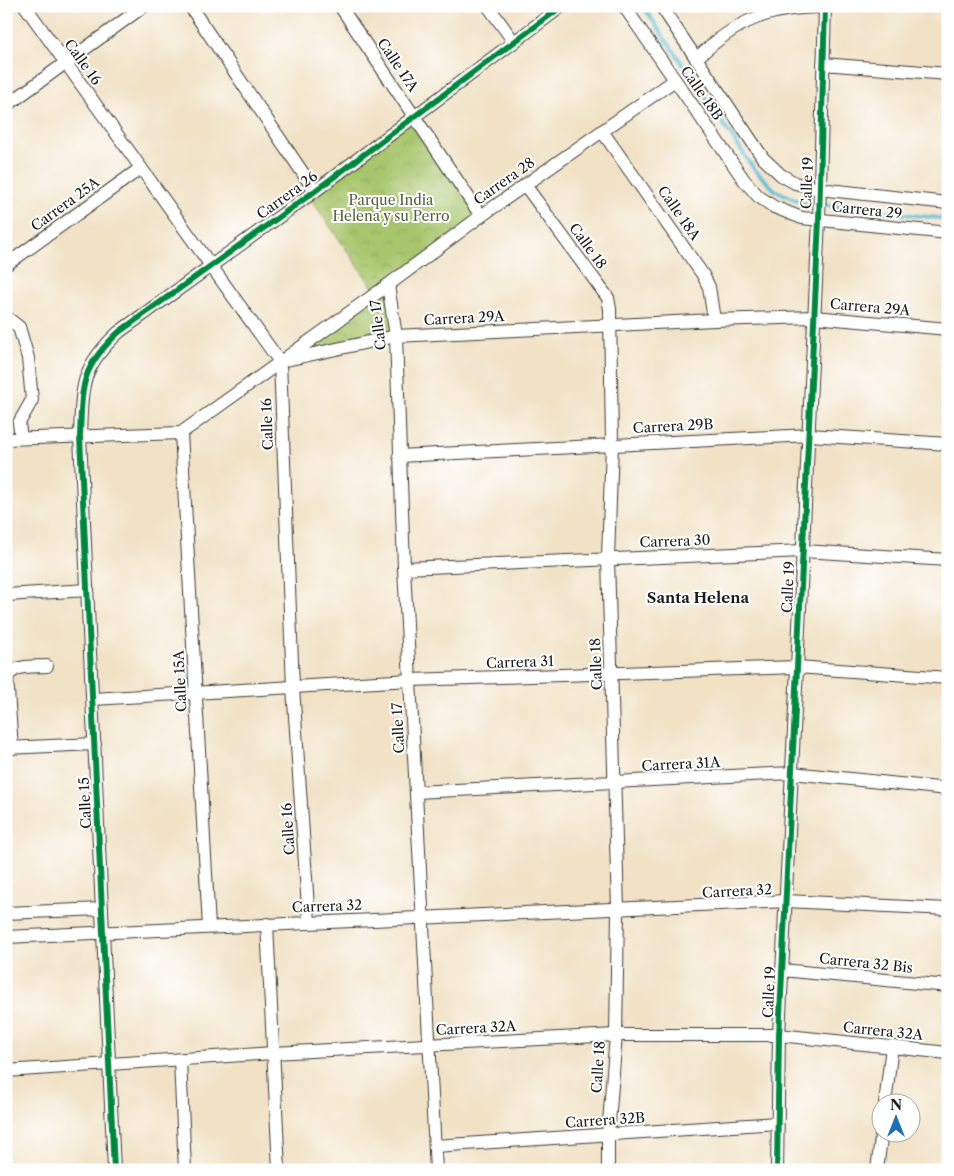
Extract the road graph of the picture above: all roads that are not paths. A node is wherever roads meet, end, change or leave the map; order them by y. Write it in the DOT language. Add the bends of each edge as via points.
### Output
graph roads {
  1 [pos="25,6"];
  2 [pos="144,6"];
  3 [pos="190,6"];
  4 [pos="340,6"];
  5 [pos="488,6"];
  6 [pos="562,6"];
  7 [pos="624,6"];
  8 [pos="661,6"];
  9 [pos="825,6"];
  10 [pos="514,42"];
  11 [pos="696,59"];
  12 [pos="65,64"];
  13 [pos="823,64"];
  14 [pos="948,74"];
  15 [pos="675,80"];
  16 [pos="6,106"];
  17 [pos="413,116"];
  18 [pos="602,130"];
  19 [pos="142,168"];
  20 [pos="781,175"];
  21 [pos="525,184"];
  22 [pos="315,190"];
  23 [pos="819,194"];
  24 [pos="758,196"];
  25 [pos="948,203"];
  26 [pos="481,216"];
  27 [pos="819,218"];
  28 [pos="948,233"];
  29 [pos="6,265"];
  30 [pos="210,267"];
  31 [pos="388,285"];
  32 [pos="6,317"];
  33 [pos="814,317"];
  34 [pos="714,320"];
  35 [pos="609,326"];
  36 [pos="948,329"];
  37 [pos="396,336"];
  38 [pos="280,362"];
  39 [pos="181,434"];
  40 [pos="808,435"];
  41 [pos="80,436"];
  42 [pos="21,438"];
  43 [pos="6,439"];
  44 [pos="612,444"];
  45 [pos="948,444"];
  46 [pos="399,456"];
  47 [pos="803,551"];
  48 [pos="608,558"];
  49 [pos="948,560"];
  50 [pos="404,568"];
  51 [pos="88,590"];
  52 [pos="6,595"];
  53 [pos="47,666"];
  54 [pos="797,667"];
  55 [pos="611,674"];
  56 [pos="948,678"];
  57 [pos="410,680"];
  58 [pos="293,687"];
  59 [pos="196,693"];
  60 [pos="93,699"];
  61 [pos="95,744"];
  62 [pos="9,748"];
  63 [pos="792,773"];
  64 [pos="616,783"];
  65 [pos="948,788"];
  66 [pos="416,792"];
  67 [pos="786,901"];
  68 [pos="948,908"];
  69 [pos="102,909"];
  70 [pos="618,910"];
  71 [pos="6,913"];
  72 [pos="423,918"];
  73 [pos="309,922"];
  74 [pos="267,924"];
  75 [pos="208,927"];
  76 [pos="104,932"];
  77 [pos="6,937"];
  78 [pos="782,970"];
  79 [pos="948,986"];
  80 [pos="616,1035"];
  81 [pos="779,1035"];
  82 [pos="430,1045"];
  83 [pos="892,1046"];
  84 [pos="274,1053"];
  85 [pos="948,1053"];
  86 [pos="180,1060"];
  87 [pos="111,1065"];
  88 [pos="6,1071"];
  89 [pos="886,1094"];
  90 [pos="777,1123"];
  91 [pos="608,1134"];
  92 [pos="880,1144"];
  93 [pos="434,1146"];
  94 [pos="114,1170"];
  95 [pos="185,1170"];
  96 [pos="279,1170"];
  97 [pos="436,1170"];
  98 [pos="608,1170"];
  99 [pos="777,1170"];
  100 [pos="877,1170"];
  1 -- 12 [label="street, Calle 16"];
  2 -- 12 [label="street"];
  3 -- 22 [label="street"];
  4 -- 17 [label="street, Calle 17A"];
  5 -- 10 [label="street"];
  6 -- 10 [label="street, Carrera 26"];
  7 -- 15 [label="street, Calle 18B"];
  8 -- 11 [label="street, Calle 18B"];
  9 -- 11 [label="street" via="795,7 767,13 740,24"];
  9 -- 13 [label="street, Calle 19"];
  10 -- 17 [label="street, Carrera 26"];
  11 -- 20 [label="street, Calle 18B" via="763,158"];
  12 -- 16 [label="street"];
  12 -- 19 [label="street, Calle 16"];
  13 -- 14 [label="street"];
  13 -- 23 [label="street, Calle 19"];
  15 -- 18 [label="street, Carrera 28"];
  15 -- 24 [label="street, Calle 18B"];
  17 -- 22 [label="street, Carrera 26"];
  17 -- 26 [label="street, Calle 17A"];
  18 -- 21 [label="street, Carrera 28"];
  18 -- 34 [label="street, Calle 18A" via="704,275"];
  19 -- 29 [label="street, Carrera 25A"];
  19 -- 30 [label="street, Calle 16"];
  20 -- 23 [label="street, Carrera 29"];
  21 -- 26 [label="street, Carrera 28"];
  21 -- 35 [label="street, Calle 18" via="608,298"];
  22 -- 30 [label="street, Carrera 26"];
  23 -- 25 [label="street, Carrera 29"];
  23 -- 27 [label="street, Calle 19"];
  24 -- 27 [label="street, Carrera 29" via="790,215"];
  26 -- 31 [label="street, Carrera 28"];
  27 -- 28 [label="street, Carrera 29"];
  27 -- 33 [label="street, Calle 19"];
  30 -- 38 [label="street, Calle 16"];
  30 -- 41 [label="street, Carrera 26" via="119,332 101,349 82,386"];
  31 -- 37 [label="street, Calle 17"];
  31 -- 38 [label="street, Carrera 28"];
  32 -- 42 [label="street" via="19,327 28,358 32,400 19,423"];
  33 -- 34 [label="street, Carrera 29A"];
  33 -- 36 [label="street, Carrera 29A"];
  33 -- 40 [label="street, Calle 19"];
  34 -- 35 [label="street, Carrera 29A"];
  35 -- 37 [label="street, Carrera 29A"];
  35 -- 44 [label="street, Calle 18"];
  37 -- 38 [label="street, Carrera 29A"];
  37 -- 46 [label="street, Calle 17"];
  38 -- 39 [label="street, Carrera 29A"];
  38 -- 58 [label="street, Calle 16"];
  39 -- 41 [label="street"];
  39 -- 59 [label="street, Calle 15A"];
  40 -- 44 [label="street, Carrera 29B"];
  40 -- 45 [label="street, Carrera 29B"];
  40 -- 47 [label="street, Calle 19"];
  41 -- 42 [label="street"];
  41 -- 51 [label="street, Calle 15"];
  42 -- 43 [label="street"];
  44 -- 46 [label="street, Carrera 29B"];
  44 -- 48 [label="street, Calle 18"];
  46 -- 50 [label="street, Calle 17"];
  47 -- 48 [label="street, Carrera 30"];
  47 -- 49 [label="street, Carrera 30"];
  47 -- 54 [label="street, Calle 19"];
  48 -- 50 [label="street, Carrera 30"];
  48 -- 55 [label="street, Calle 18"];
  50 -- 57 [label="street, Calle 17"];
  51 -- 52 [label="street"];
  51 -- 60 [label="street, Calle 15"];
  53 -- 62 [label="street" via="18,668 7,677"];
  54 -- 55 [label="street, Carrera 31"];
  54 -- 56 [label="street, Carrera 31"];
  54 -- 63 [label="street, Calle 19"];
  55 -- 57 [label="street, Carrera 31"];
  55 -- 64 [label="street, Calle 18"];
  57 -- 58 [label="street, Carrera 31"];
  57 -- 66 [label="street, Calle 17"];
  58 -- 59 [label="street, Carrera 31"];
  58 -- 73 [label="street, Calle 16"];
  59 -- 60 [label="street, Carrera 31"];
  59 -- 75 [label="street, Calle 15A"];
  60 -- 61 [label="street, Calle 15"];
  61 -- 62 [label="street"];
  61 -- 69 [label="street, Calle 15"];
  63 -- 64 [label="street, Carrera 31A"];
  63 -- 65 [label="street, Carrera 31A"];
  63 -- 67 [label="street, Calle 19"];
  64 -- 66 [label="street, Carrera 31A"];
  64 -- 70 [label="street, Calle 18"];
  66 -- 72 [label="street, Calle 17"];
  67 -- 68 [label="street, Carrera 32"];
  67 -- 70 [label="street, Carrera 32"];
  67 -- 78 [label="street, Calle 19"];
  69 -- 71 [label="street"];
  69 -- 76 [label="street, Calle 15"];
  70 -- 72 [label="street, Carrera 32"];
  70 -- 80 [label="street, Calle 18"];
  72 -- 73 [label="street, Carrera 32"];
  72 -- 82 [label="street, Calle 17"];
  73 -- 74 [label="street, Carrera 32"];
  74 -- 75 [label="street, Carrera 32"];
  74 -- 84 [label="street"];
  75 -- 76 [label="street, Carrera 32"];
  76 -- 77 [label="street, Carrera 32"];
  76 -- 87 [label="street, Calle 15"];
  78 -- 79 [label="street, Carrera 32 Bis"];
  78 -- 81 [label="street, Calle 19"];
  80 -- 81 [label="street, Carrera 32A"];
  80 -- 82 [label="street, Carrera 32A"];
  80 -- 91 [label="street, Calle 18"];
  81 -- 83 [label="street, Carrera 32A"];
  81 -- 90 [label="street, Calle 19"];
  82 -- 84 [label="street, Carrera 32A"];
  82 -- 93 [label="street, Calle 17"];
  83 -- 85 [label="street, Carrera 32A"];
  83 -- 89 [label="street"];
  84 -- 86 [label="street, Carrera 32A"];
  84 -- 96 [label="street"];
  86 -- 87 [label="street, Carrera 32A"];
  86 -- 95 [label="street"];
  87 -- 88 [label="street, Carrera 32A"];
  87 -- 94 [label="street, Calle 15"];
  90 -- 91 [label="street, Carrera 32B"];
  90 -- 99 [label="street, Calle 19"];
  91 -- 93 [label="street, Carrera 32B"];
  91 -- 98 [label="street, Calle 18"];
  92 -- 100 [label="street"];
  93 -- 97 [label="street, Calle 17"];
}
